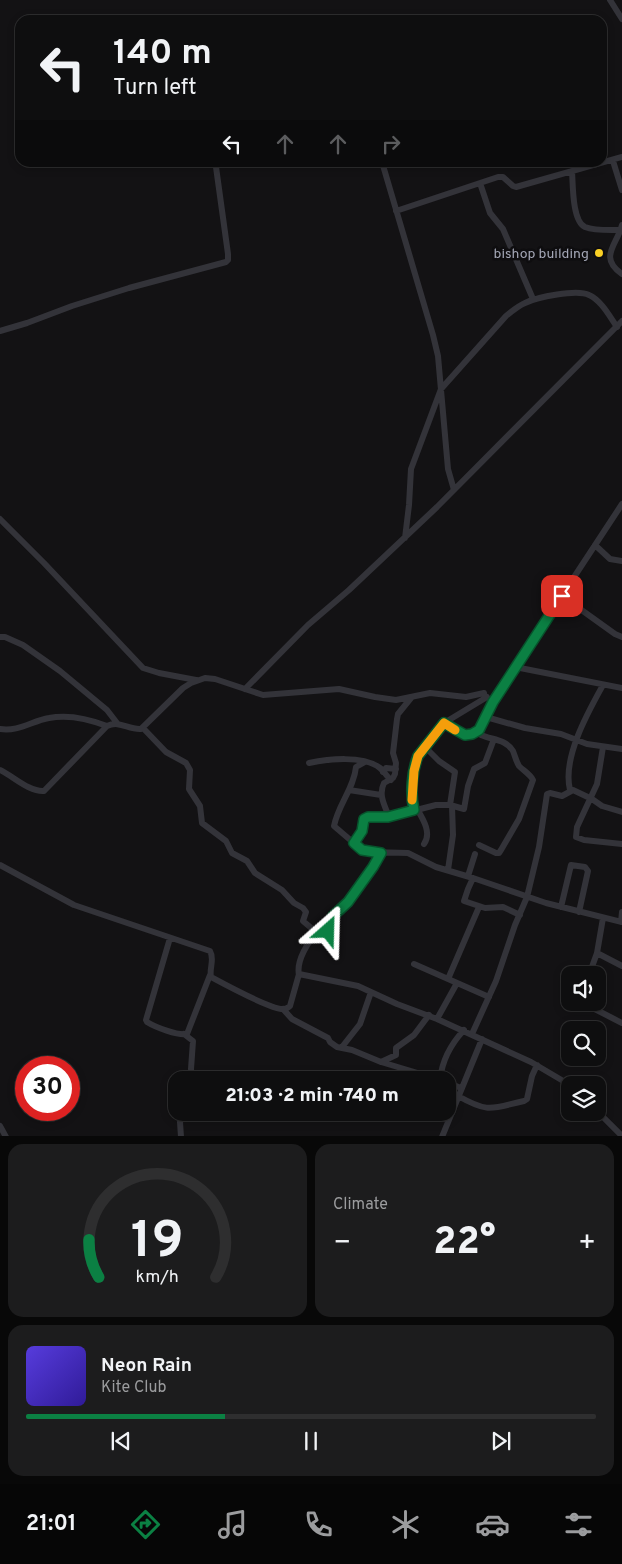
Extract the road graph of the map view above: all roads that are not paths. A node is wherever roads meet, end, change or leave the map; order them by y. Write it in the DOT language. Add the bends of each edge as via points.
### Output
graph roads {
  1 [pos="610,0"];
  2 [pos="622,19"];
  3 [pos="622,157"];
  4 [pos="613,161"];
  5 [pos="607,163"];
  6 [pos="216,167"];
  7 [pos="383,167"];
  8 [pos="591,167"];
  9 [pos="572,171"];
  10 [pos="480,184"];
  11 [pos="622,190"];
  12 [pos="396,210"];
  13 [pos="621,228"];
  14 [pos="622,274"];
  15 [pos="534,299"];
  16 [pos="620,324"];
  17 [pos="0,331"];
  18 [pos="441,390"];
  19 [pos="454,490"];
  20 [pos="622,504"];
  21 [pos="620,511"];
  22 [pos="0,519"];
  23 [pos="405,538"];
  24 [pos="595,545"];
  25 [pos="622,561"];
  26 [pos="562,596"];
  27 [pos="0,637"];
  28 [pos="622,637"];
  29 [pos="515,667"];
  30 [pos="200,680"];
  31 [pos="603,685"];
  32 [pos="622,688"];
  33 [pos="245,689"];
  34 [pos="411,698"];
  35 [pos="486,717"];
  36 [pos="117,723"];
  37 [pos="444,723"];
  38 [pos="107,726"];
  39 [pos="143,728"];
  40 [pos="0,729"];
  41 [pos="479,730"];
  42 [pos="494,739"];
  43 [pos="576,740"];
  44 [pos="425,747"];
  45 [pos="603,747"];
  46 [pos="622,749"];
  47 [pos="364,762"];
  48 [pos="309,763"];
  49 [pos="396,769"];
  50 [pos="0,770"];
  51 [pos="383,772"];
  52 [pos="390,780"];
  53 [pos="349,790"];
  54 [pos="570,790"];
  55 [pos="381,795"];
  56 [pos="592,799"];
  57 [pos="451,805"];
  58 [pos="416,810"];
  59 [pos="622,812"];
  60 [pos="388,817"];
  61 [pos="354,843"];
  62 [pos="424,844"];
  63 [pos="622,844"];
  64 [pos="479,845"];
  65 [pos="381,853"];
  66 [pos="475,854"];
  67 [pos="0,865"];
  68 [pos="448,870"];
  69 [pos="471,877"];
  70 [pos="527,897"];
  71 [pos="479,907"];
  72 [pos="561,907"];
  73 [pos="578,912"];
  74 [pos="622,912"];
  75 [pos="520,915"];
  76 [pos="602,918"];
  77 [pos="621,922"];
  78 [pos="317,933"];
  79 [pos="170,938"];
  80 [pos="597,953"];
  81 [pos="414,964"];
  82 [pos="592,966"];
  83 [pos="622,966"];
  84 [pos="210,975"];
  85 [pos="299,975"];
  86 [pos="448,979"];
  87 [pos="457,983"];
  88 [pos="371,992"];
  89 [pos="489,997"];
  90 [pos="283,1009"];
  91 [pos="599,1011"];
  92 [pos="429,1015"];
  93 [pos="437,1019"];
  94 [pos="622,1023"];
  95 [pos="464,1030"];
  96 [pos="184,1034"];
  97 [pos="472,1034"];
  98 [pos="482,1039"];
  99 [pos="342,1047"];
  100 [pos="381,1062"];
  101 [pos="442,1063"];
  102 [pos="537,1065"];
  103 [pos="191,1071"];
  104 [pos="411,1071"];
  105 [pos="436,1071"];
  106 [pos="442,1071"];
  107 [pos="561,1080"];
  108 [pos="456,1086"];
  109 [pos="461,1088"];
  110 [pos="458,1096"];
  111 [pos="456,1101"];
  112 [pos="606,1120"];
  113 [pos="180,1121"];
  114 [pos="185,1121"];
  115 [pos="449,1121"];
  116 [pos="0,1126"];
  117 [pos="6,1136"];
  118 [pos="181,1136"];
  119 [pos="186,1136"];
  120 [pos="442,1136"];
  121 [pos="622,1136"];
  1 -- 2 [label="street"];
  3 -- 4 [label="street"];
  4 -- 5 [label="street"];
  4 -- 11 [label="street"];
  6 -- 17 [label="street" via="226,262 129,288"];
  7 -- 12 [label="street"];
  8 -- 9 [label="street"];
  9 -- 10 [label="street" via="516,187 503,177"];
  9 -- 13 [label="street" via="575,209 580,223 590,228"];
  10 -- 12 [label="street"];
  10 -- 15 [label="street" via="490,213 503,229"];
  12 -- 18 [label="street" via="433,335"];
  13 -- 14 [label="street" via="610,258 612,265"];
  15 -- 16 [label="street" via="586,294"];
  15 -- 18 [label="street" via="506,316"];
  16 -- 19 [label="street"];
  18 -- 19 [label="street" via="448,469"];
  18 -- 23 [label="street" via="411,469"];
  19 -- 23 [label="street"];
  20 -- 21 [label="street"];
  21 -- 24 [label="street"];
  22 -- 30 [label="street" via="143,668"];
  23 -- 33 [label="street" via="308,625"];
  24 -- 25 [label="street" via="610,560"];
  24 -- 26 [label="street"];
  26 -- 28 [label="street"];
  26 -- 29 [label="street"];
  27 -- 36 [label="street" via="23,645 60,670 107,710"];
  29 -- 31 [label="street"];
  29 -- 35 [label="street"];
  30 -- 33 [label="street" via="215,679"];
  30 -- 39 [label="street" via="182,688"];
  31 -- 32 [label="street"];
  31 -- 43 [label="street"];
  33 -- 34 [label="street" via="263,695 339,689 391,700"];
  34 -- 37 [label="street" via="430,692 466,698 486,695"];
  34 -- 49 [label="street" via="398,714 393,753"];
  35 -- 41 [label="street"];
  35 -- 43 [label="street"];
  36 -- 38 [label="street"];
  36 -- 39 [label="street" via="133,729"];
  37 -- 41 [label="street" via="465,735"];
  37 -- 44 [label="street"];
  38 -- 40 [label="street" via="80,718 55,717 13,730"];
  38 -- 50 [label="street" via="44,791"];
  39 -- 78 [label="street" via="166,752 186,763 190,770 189,789 199,804 202,823 226,841 232,853 247,861 255,873 304,908 304,921"];
  41 -- 42 [label="street" via="481,736"];
  42 -- 57 [label="street" via="485,764 475,768 471,776 464,807"];
  42 -- 64 [label="street" via="509,745 517,762 533,782 519,819 502,850 496,853"];
  43 -- 45 [label="street"];
  43 -- 54 [label="street" via="568,784"];
  44 -- 57 [label="street" via="455,772"];
  44 -- 58 [label="street" via="415,762 412,794"];
  45 -- 46 [label="street"];
  45 -- 56 [label="street"];
  47 -- 48 [label="street" via="345,759"];
  47 -- 51 [label="street" via="380,767"];
  47 -- 53 [label="street" via="356,767"];
  49 -- 51 [label="street" via="386,768"];
  49 -- 52 [label="street"];
  51 -- 52 [label="street"];
  52 -- 55 [label="street" via="382,786"];
  53 -- 55 [label="street"];
  53 -- 61 [label="street" via="334,826"];
  54 -- 56 [label="street"];
  54 -- 70 [label="street" via="562,796 547,794"];
  55 -- 60 [label="street"];
  56 -- 59 [label="street"];
  56 -- 63 [label="street" via="577,828 576,837"];
  57 -- 58 [label="street" via="436,804"];
  57 -- 68 [label="street" via="453,834"];
  58 -- 60 [label="street"];
  58 -- 62 [label="street" via="427,834"];
  60 -- 61 [label="street" via="365,818"];
  61 -- 65 [label="street" via="362,850"];
  65 -- 68 [label="street" via="408,853"];
  65 -- 78 [label="street" via="348,902 333,916 327,934"];
  66 -- 69 [label="street"];
  67 -- 79 [label="street" via="74,905"];
  68 -- 69 [label="street"];
  69 -- 70 [label="street"];
  69 -- 71 [label="street" via="464,901"];
  70 -- 72 [label="street"];
  70 -- 75 [label="street"];
  71 -- 75 [label="street" via="503,907"];
  71 -- 86 [label="street"];
  72 -- 73 [label="street"];
  72 -- 73 [label="street" via="571,865 585,867 588,871"];
  73 -- 76 [label="street"];
  74 -- 77 [label="street"];
  75 -- 89 [label="street"];
  76 -- 77 [label="street"];
  76 -- 80 [label="street"];
  78 -- 85 [label="street" via="303,955 298,967"];
  79 -- 84 [label="street" via="210,951"];
  79 -- 96 [label="street" via="146,1020 173,1033"];
  80 -- 82 [label="street"];
  80 -- 83 [label="street"];
  81 -- 86 [label="street"];
  84 -- 90 [label="street" via="237,991"];
  84 -- 96 [label="street" via="188,1032"];
  85 -- 88 [label="street" via="340,982"];
  85 -- 90 [label="street" via="290,1006"];
  86 -- 87 [label="street"];
  87 -- 89 [label="street"];
  87 -- 93 [label="street"];
  88 -- 92 [label="street"];
  88 -- 99 [label="street" via="360,1024"];
  89 -- 97 [label="street"];
  90 -- 99 [label="street" via="292,1019"];
  91 -- 94 [label="street"];
  92 -- 93 [label="street"];
  92 -- 100 [label="street" via="414,1035 396,1048 396,1055"];
  93 -- 95 [label="street"];
  95 -- 97 [label="street"];
  95 -- 101 [label="street"];
  96 -- 103 [label="street" via="193,1041"];
  97 -- 98 [label="street"];
  98 -- 102 [label="street"];
  98 -- 109 [label="street"];
  99 -- 100 [label="street"];
  100 -- 104 [label="street"];
  101 -- 105 [label="street"];
  101 -- 106 [label="street"];
  102 -- 107 [label="street"];
  102 -- 110 [label="street" via="524,1101 491,1109"];
  108 -- 109 [label="street"];
  109 -- 110 [label="street"];
  110 -- 111 [label="street"];
  112 -- 121 [label="street"];
  113 -- 118 [label="street"];
  114 -- 119 [label="street"];
  115 -- 120 [label="street"];
  116 -- 117 [label="street"];
}
